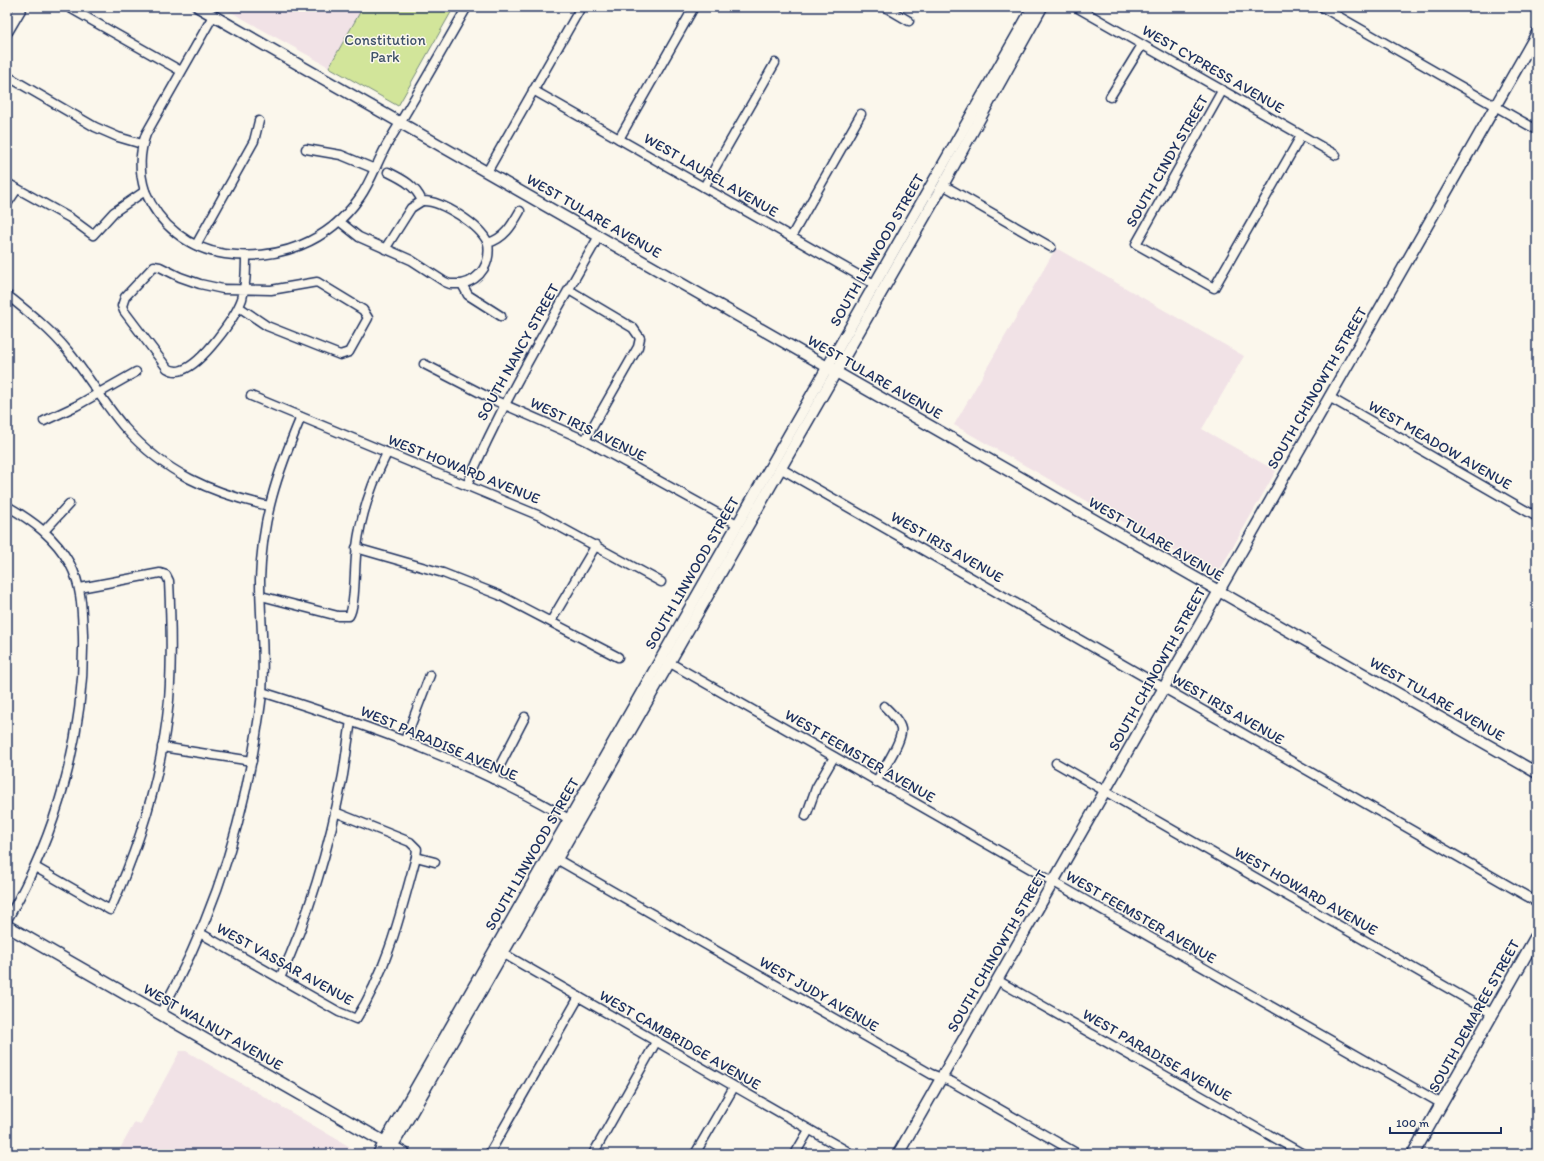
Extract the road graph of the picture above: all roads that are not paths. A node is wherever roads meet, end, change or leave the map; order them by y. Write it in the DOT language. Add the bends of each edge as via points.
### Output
graph roads {
  1 [pos="21,7"];
  2 [pos="198,7"];
  3 [pos="467,7"];
  4 [pos="581,7"];
  5 [pos="694,7"];
  6 [pos="885,7"];
  7 [pos="1033,7"];
  8 [pos="1042,7"];
  9 [pos="1076,7"];
  10 [pos="1322,7"];
  11 [pos="70,8"];
  12 [pos="213,16"];
  13 [pos="909,21"];
  14 [pos="7,31"];
  15 [pos="1537,33"];
  16 [pos="1142,45"];
  17 [pos="775,63"];
  18 [pos="181,71"];
  19 [pos="7,76"];
  20 [pos="534,90"];
  21 [pos="1222,91"];
  22 [pos="1110,97"];
  23 [pos="1496,106"];
  24 [pos="861,114"];
  25 [pos="259,121"];
  26 [pos="402,122"];
  27 [pos="1537,130"];
  28 [pos="1301,136"];
  29 [pos="619,139"];
  30 [pos="956,140"];
  31 [pos="142,144"];
  32 [pos="306,149"];
  33 [pos="1336,155"];
  34 [pos="375,169"];
  35 [pos="388,172"];
  36 [pos="487,172"];
  37 [pos="7,183"];
  38 [pos="943,185"];
  39 [pos="704,187"];
  40 [pos="17,189"];
  41 [pos="145,191"];
  42 [pos="422,201"];
  43 [pos="7,204"];
  44 [pos="520,211"];
  45 [pos="339,221"];
  46 [pos="600,236"];
  47 [pos="791,237"];
  48 [pos="488,242"];
  49 [pos="196,245"];
  50 [pos="1051,247"];
  51 [pos="385,249"];
  52 [pos="246,256"];
  53 [pos="888,278"];
  54 [pos="462,284"];
  55 [pos="874,284"];
  56 [pos="569,290"];
  57 [pos="244,291"];
  58 [pos="7,295"];
  59 [pos="239,307"];
  60 [pos="502,316"];
  61 [pos="424,364"];
  62 [pos="831,369"];
  63 [pos="136,372"];
  64 [pos="99,394"];
  65 [pos="251,396"];
  66 [pos="1329,397"];
  67 [pos="504,404"];
  68 [pos="301,417"];
  69 [pos="44,421"];
  70 [pos="584,440"];
  71 [pos="387,453"];
  72 [pos="780,468"];
  73 [pos="767,471"];
  74 [pos="467,485"];
  75 [pos="69,504"];
  76 [pos="7,506"];
  77 [pos="269,506"];
  78 [pos="1537,517"];
  79 [pos="737,524"];
  80 [pos="45,530"];
  81 [pos="596,545"];
  82 [pos="356,548"];
  83 [pos="661,582"];
  84 [pos="80,588"];
  85 [pos="1218,591"];
  86 [pos="261,596"];
  87 [pos="551,621"];
  88 [pos="618,657"];
  89 [pos="665,660"];
  90 [pos="430,676"];
  91 [pos="1164,688"];
  92 [pos="262,692"];
  93 [pos="884,706"];
  94 [pos="525,717"];
  95 [pos="351,721"];
  96 [pos="405,740"];
  97 [pos="162,747"];
  98 [pos="834,757"];
  99 [pos="252,761"];
  100 [pos="1056,762"];
  101 [pos="1537,774"];
  102 [pos="493,780"];
  103 [pos="876,782"];
  104 [pos="1105,791"];
  105 [pos="335,812"];
  106 [pos="806,816"];
  107 [pos="572,822"];
  108 [pos="416,857"];
  109 [pos="552,857"];
  110 [pos="435,862"];
  111 [pos="35,866"];
  112 [pos="1052,883"];
  113 [pos="1537,902"];
  114 [pos="7,920"];
  115 [pos="7,926"];
  116 [pos="200,933"];
  117 [pos="1537,935"];
  118 [pos="499,951"];
  119 [pos="280,978"];
  120 [pos="997,980"];
  121 [pos="579,997"];
  122 [pos="160,1014"];
  123 [pos="1493,1014"];
  124 [pos="656,1042"];
  125 [pos="941,1078"];
  126 [pos="734,1087"];
  127 [pos="1442,1104"];
  128 [pos="809,1130"];
  129 [pos="388,1148"];
  130 [pos="378,1154"];
  131 [pos="405,1154"];
  132 [pos="490,1154"];
  133 [pos="593,1154"];
  134 [pos="695,1154"];
  135 [pos="796,1154"];
  136 [pos="852,1154"];
  137 [pos="898,1154"];
  138 [pos="1078,1154"];
  139 [pos="1303,1154"];
  140 [pos="1413,1154"];
  1 -- 14 [label="main road"];
  2 -- 12 [label="street, WEST TULARE AVENUE"];
  3 -- 26 [label="street"];
  4 -- 20 [label="street"];
  5 -- 29 [label="street"];
  6 -- 13 [label="street"];
  7 -- 30 [label="street, SOUTH LINWOOD STREET"];
  8 -- 38 [label="street, SOUTH LINWOOD STREET"];
  9 -- 16 [label="street, WEST CYPRESS AVENUE"];
  10 -- 23 [label="street"];
  11 -- 18 [label="street"];
  12 -- 18 [label="street"];
  12 -- 26 [label="street, WEST TULARE AVENUE"];
  15 -- 23 [label="street, SOUTH CHINOWTH STREET"];
  16 -- 21 [label="street, WEST CYPRESS AVENUE"];
  16 -- 22 [label="street"];
  17 -- 39 [label="street"];
  18 -- 31 [label="street"];
  19 -- 31 [label="street" via="105,132"];
  20 -- 29 [label="street, WEST LAUREL AVENUE"];
  20 -- 36 [label="street"];
  21 -- 28 [label="street, WEST CYPRESS AVENUE"];
  21 -- 28 [label="street, SOUTH CINDY STREET" via="1136,244 1214,288"];
  23 -- 27 [label="street"];
  23 -- 66 [label="street, SOUTH CHINOWTH STREET"];
  24 -- 47 [label="street"];
  25 -- 49 [label="street" via="254,141"];
  26 -- 34 [label="street" via="381,154"];
  26 -- 36 [label="street, WEST TULARE AVENUE"];
  28 -- 33 [label="street, WEST CYPRESS AVENUE"];
  29 -- 39 [label="street, WEST LAUREL AVENUE"];
  30 -- 38 [label="street" via="954,154 941,177"];
  30 -- 55 [label="street, SOUTH LINWOOD STREET"];
  31 -- 41 [label="street" via="140,160"];
  32 -- 34 [label="street" via="340,155"];
  34 -- 45 [label="street" via="360,197"];
  35 -- 42 [label="street" via="408,183"];
  36 -- 46 [label="street, WEST TULARE AVENUE"];
  37 -- 40 [label="street"];
  38 -- 50 [label="street"];
  38 -- 53 [label="street, SOUTH LINWOOD STREET"];
  39 -- 47 [label="street, WEST LAUREL AVENUE"];
  40 -- 41 [label="street" via="70,218 93,235 114,212"];
  40 -- 43 [label="street"];
  41 -- 49 [label="street" via="164,223 175,234"];
  42 -- 48 [label="street" via="435,203 475,226 482,231"];
  42 -- 51 [label="street" via="411,208"];
  44 -- 48 [label="street" via="507,232"];
  45 -- 51 [label="street" via="360,238"];
  45 -- 52 [label="street" via="318,237 290,250"];
  46 -- 56 [label="street, SOUTH NANCY STREET"];
  46 -- 62 [label="street, WEST TULARE AVENUE"];
  47 -- 55 [label="street, WEST LAUREL AVENUE"];
  48 -- 54 [label="street" via="488,260 483,271 471,282"];
  49 -- 52 [label="street" via="219,253"];
  51 -- 54 [label="street" via="412,260 445,282"];
  52 -- 57 [label="street"];
  53 -- 55 [label="street" via="880,285"];
  53 -- 62 [label="street, SOUTH LINWOOD STREET"];
  54 -- 60 [label="street" via="468,295"];
  55 -- 62 [label="street, SOUTH LINWOOD STREET"];
  56 -- 67 [label="street, SOUTH NANCY STREET"];
  56 -- 70 [label="street" via="633,328 640,338 638,348"];
  57 -- 59 [label="street"];
  57 -- 59 [label="street" via="271,290 317,282 364,310 368,318 349,352 340,355 267,326"];
  57 -- 59 [label="street" via="200,284 154,266 125,297 122,306 167,368 173,371 182,370 206,353"];
  58 -- 64 [label="street" via="57,339"];
  61 -- 67 [label="street, WEST IRIS AVENUE"];
  62 -- 72 [label="street, SOUTH LINWOOD STREET"];
  62 -- 73 [label="street, SOUTH LINWOOD STREET"];
  62 -- 85 [label="street, WEST TULARE AVENUE"];
  63 -- 64 [label="street"];
  64 -- 69 [label="street"];
  64 -- 77 [label="street" via="126,429 151,453 180,474 206,488"];
  65 -- 68 [label="street, WEST HOWARD AVENUE"];
  66 -- 78 [label="street, WEST MEADOW AVENUE"];
  66 -- 85 [label="street, SOUTH CHINOWTH STREET"];
  67 -- 70 [label="street, WEST IRIS AVENUE"];
  67 -- 74 [label="street, SOUTH NANCY STREET"];
  68 -- 71 [label="street, WEST HOWARD AVENUE"];
  68 -- 77 [label="street" via="282,460"];
  70 -- 79 [label="street, WEST IRIS AVENUE"];
  71 -- 74 [label="street, WEST HOWARD AVENUE"];
  71 -- 82 [label="street" via="371,486 361,518"];
  72 -- 73 [label="street"];
  72 -- 89 [label="street, SOUTH LINWOOD STREET"];
  72 -- 91 [label="street, WEST IRIS AVENUE"];
  73 -- 79 [label="street, SOUTH LINWOOD STREET"];
  74 -- 81 [label="street, WEST HOWARD AVENUE" via="540,516"];
  75 -- 80 [label="street"];
  76 -- 80 [label="street"];
  77 -- 86 [label="street" via="261,562"];
  79 -- 89 [label="street, SOUTH LINWOOD STREET"];
  80 -- 84 [label="street" via="71,565"];
  81 -- 83 [label="street, WEST HOWARD AVENUE"];
  81 -- 87 [label="street"];
  82 -- 86 [label="street" via="353,610 349,616 338,616"];
  82 -- 87 [label="street" via="443,573 499,595"];
  84 -- 97 [label="street" via="160,573 166,575 169,581 172,640 169,700"];
  84 -- 111 [label="street" via="83,660 73,747 52,828"];
  85 -- 91 [label="street, SOUTH CHINOWTH STREET"];
  85 -- 101 [label="street, WEST TULARE AVENUE"];
  86 -- 92 [label="street"];
  87 -- 88 [label="street"];
  89 -- 98 [label="street, WEST FEEMSTER AVENUE"];
  89 -- 107 [label="street, SOUTH LINWOOD STREET"];
  90 -- 96 [label="street"];
  91 -- 104 [label="street, SOUTH CHINOWTH STREET"];
  91 -- 113 [label="street, WEST IRIS AVENUE"];
  92 -- 95 [label="street, WEST PARADISE AVENUE"];
  92 -- 99 [label="street"];
  93 -- 103 [label="street" via="901,729 898,743"];
  94 -- 102 [label="street"];
  95 -- 96 [label="street, WEST PARADISE AVENUE"];
  95 -- 105 [label="street"];
  96 -- 102 [label="street, WEST PARADISE AVENUE"];
  97 -- 99 [label="street"];
  97 -- 111 [label="street" via="146,820 126,877 110,910"];
  98 -- 103 [label="street, WEST FEEMSTER AVENUE"];
  98 -- 106 [label="street" via="816,788"];
  99 -- 116 [label="street" via="236,833"];
  100 -- 104 [label="street, WEST HOWARD AVENUE"];
  102 -- 107 [label="street, WEST PARADISE AVENUE"];
  103 -- 112 [label="street, WEST FEEMSTER AVENUE"];
  104 -- 112 [label="street, SOUTH CHINOWTH STREET"];
  104 -- 123 [label="street, WEST HOWARD AVENUE"];
  105 -- 108 [label="street" via="410,842 417,849"];
  105 -- 119 [label="street" via="313,894 294,948"];
  107 -- 109 [label="street, SOUTH LINWOOD STREET"];
  108 -- 110 [label="street"];
  108 -- 119 [label="street, WEST VASSAR AVENUE" via="385,958 366,1004 356,1019"];
  109 -- 118 [label="street, SOUTH LINWOOD STREET"];
  109 -- 125 [label="street, WEST JUDY AVENUE"];
  111 -- 114 [label="street"];
  112 -- 120 [label="street, SOUTH CHINOWTH STREET"];
  112 -- 127 [label="street, WEST FEEMSTER AVENUE"];
  115 -- 122 [label="main road, WEST WALNUT AVENUE"];
  116 -- 119 [label="street, WEST VASSAR AVENUE"];
  116 -- 122 [label="street"];
  117 -- 123 [label="main road, SOUTH DEMAREE STREET"];
  118 -- 121 [label="street, WEST CAMBRIDGE AVENUE"];
  118 -- 129 [label="street, SOUTH LINWOOD STREET"];
  120 -- 125 [label="street, SOUTH CHINOWTH STREET"];
  120 -- 139 [label="street, WEST PARADISE AVENUE"];
  121 -- 124 [label="street, WEST CAMBRIDGE AVENUE"];
  121 -- 132 [label="street"];
  122 -- 129 [label="main road, WEST WALNUT AVENUE"];
  123 -- 127 [label="main road, SOUTH DEMAREE STREET"];
  124 -- 126 [label="street, WEST CAMBRIDGE AVENUE"];
  124 -- 133 [label="street"];
  125 -- 137 [label="street, SOUTH CHINOWTH STREET"];
  125 -- 138 [label="street, WEST JUDY AVENUE"];
  126 -- 128 [label="street, WEST CAMBRIDGE AVENUE"];
  126 -- 134 [label="street"];
  127 -- 140 [label="main road, SOUTH DEMAREE STREET"];
  128 -- 135 [label="street"];
  128 -- 136 [label="street, WEST CAMBRIDGE AVENUE"];
  129 -- 130 [label="street, SOUTH LINWOOD STREET"];
  129 -- 131 [label="main road, WEST WALNUT AVENUE"];
}
